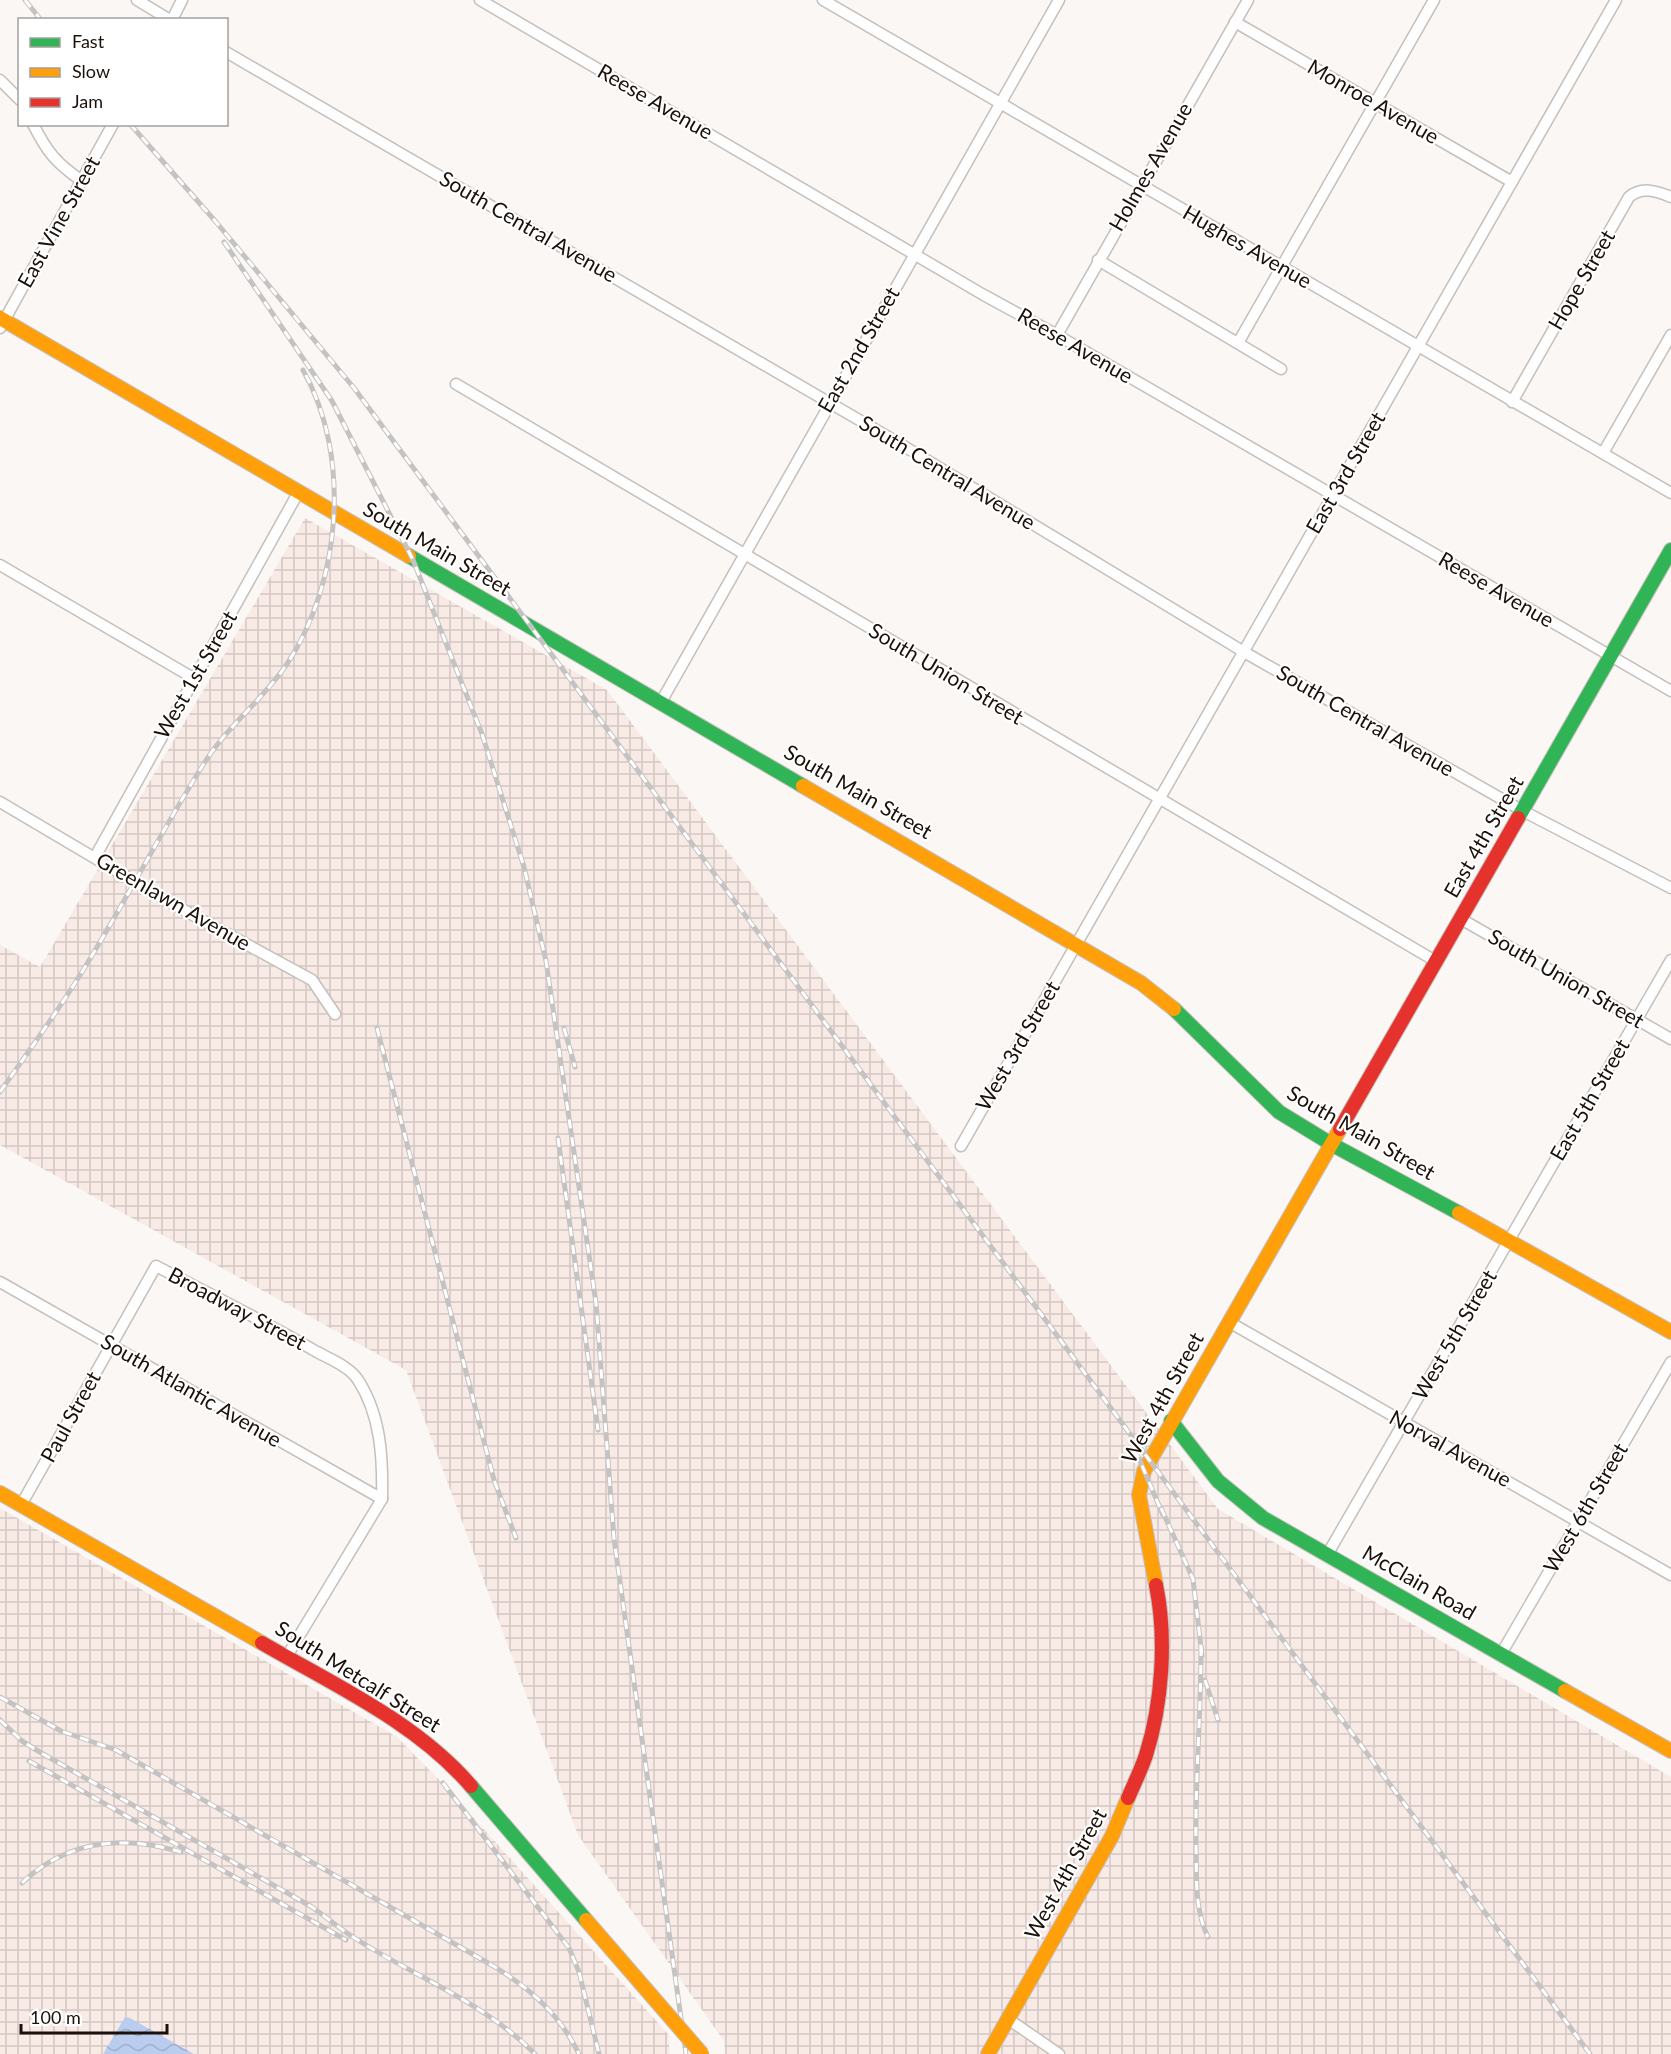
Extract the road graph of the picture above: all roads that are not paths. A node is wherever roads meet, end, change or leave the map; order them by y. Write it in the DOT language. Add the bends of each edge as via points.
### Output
graph roads {
  1 [pos="137,0"];
  2 [pos="183,0"];
  3 [pos="480,0"];
  4 [pos="823,0"];
  5 [pos="1059,0"];
  6 [pos="1248,0"];
  7 [pos="1434,0"];
  8 [pos="1616,0"];
  9 [pos="168,18"];
  10 [pos="172,18"];
  11 [pos="1235,22"];
  12 [pos="228,53"];
  13 [pos="0,80"];
  14 [pos="18,98"];
  15 [pos="1000,103"];
  16 [pos="1374,103"];
  17 [pos="34,126"];
  18 [pos="112,126"];
  19 [pos="82,181"];
  20 [pos="1512,183"];
  21 [pos="1140,186"];
  22 [pos="1671,197"];
  23 [pos="915,253"];
  24 [pos="1098,260"];
  25 [pos="1280,267"];
  26 [pos="1,322"];
  27 [pos="1057,335"];
  28 [pos="1671,335"];
  29 [pos="1238,343"];
  30 [pos="1419,346"];
  31 [pos="1281,369"];
  32 [pos="456,384"];
  33 [pos="1512,402"];
  34 [pos="829,403"];
  35 [pos="1603,453"];
  36 [pos="298,493"];
  37 [pos="1671,493"];
  38 [pos="1333,496"];
  39 [pos="1671,550"];
  40 [pos="744,553"];
  41 [pos="0,566"];
  42 [pos="1244,652"];
  43 [pos="1611,657"];
  44 [pos="195,678"];
  45 [pos="1671,692"];
  46 [pos="661,702"];
  47 [pos="1159,801"];
  48 [pos="0,802"];
  49 [pos="1522,811"];
  50 [pos="95,857"];
  51 [pos="1671,888"];
  52 [pos="1461,919"];
  53 [pos="1076,946"];
  54 [pos="1671,960"];
  55 [pos="1437,962"];
  56 [pos="335,1014"];
  57 [pos="1637,1020"];
  58 [pos="1671,1039"];
  59 [pos="1333,1145"];
  60 [pos="961,1146"];
  61 [pos="1509,1239"];
  62 [pos="156,1266"];
  63 [pos="0,1282"];
  64 [pos="1229,1322"];
  65 [pos="1671,1332"];
  66 [pos="111,1345"];
  67 [pos="1671,1362"];
  68 [pos="1171,1421"];
  69 [pos="1404,1424"];
  70 [pos="0,1493"];
  71 [pos="382,1500"];
  72 [pos="21,1505"];
  73 [pos="1578,1522"];
  74 [pos="1327,1555"];
  75 [pos="1671,1575"];
  76 [pos="1501,1654"];
  77 [pos="287,1656"];
  78 [pos="1671,1751"];
  79 [pos="1008,2019"];
  80 [pos="702,2054"];
  81 [pos="988,2054"];
  82 [pos="1059,2054"];
  1 -- 9 [label="street"];
  2 -- 10 [label="street"];
  3 -- 23 [label="street, Reese Avenue"];
  4 -- 15 [label="street, Hughes Avenue"];
  5 -- 15 [label="street, East 2nd Street"];
  6 -- 11 [label="street, Holmes Avenue"];
  7 -- 16 [label="street"];
  8 -- 20 [label="street, East 3rd Street"];
  11 -- 16 [label="street, Monroe Avenue"];
  11 -- 21 [label="street, Holmes Avenue"];
  12 -- 34 [label="street, South Central Avenue"];
  13 -- 14 [label="street"];
  15 -- 21 [label="street, Hughes Avenue"];
  15 -- 23 [label="street, East 2nd Street"];
  16 -- 20 [label="street, Monroe Avenue"];
  16 -- 25 [label="street"];
  17 -- 19 [label="street" via="46,151 59,166"];
  18 -- 19 [label="street, East Vine Street"];
  19 -- 26 [label="street, East Vine Street"];
  20 -- 30 [label="street, East 3rd Street"];
  21 -- 24 [label="street, Holmes Avenue"];
  21 -- 25 [label="street, Hughes Avenue"];
  22 -- 33 [label="street, Hope Street" via="1650,190 1629,197"];
  23 -- 27 [label="street, Reese Avenue"];
  23 -- 34 [label="street, East 2nd Street"];
  24 -- 27 [label="street, Holmes Avenue"];
  24 -- 29 [label="street"];
  25 -- 29 [label="street"];
  25 -- 30 [label="street, Hughes Avenue"];
  26 -- 36 [label="street, South Main Street"];
  27 -- 38 [label="street, Reese Avenue"];
  28 -- 35 [label="street"];
  29 -- 31 [label="street"];
  30 -- 33 [label="street, Hughes Avenue"];
  30 -- 38 [label="street, East 3rd Street"];
  32 -- 40 [label="street, South Union Street"];
  33 -- 35 [label="street, Hughes Avenue"];
  34 -- 40 [label="street, East 2nd Street"];
  34 -- 42 [label="street, South Central Avenue"];
  35 -- 37 [label="street, Hughes Avenue"];
  36 -- 44 [label="street, West 1st Street"];
  36 -- 46 [label="street, South Main Street"];
  38 -- 42 [label="street, East 3rd Street"];
  38 -- 43 [label="street, Reese Avenue"];
  39 -- 43 [label="street, East 4th Street"];
  40 -- 46 [label="street, East 2nd Street"];
  40 -- 47 [label="street, South Union Street"];
  41 -- 44 [label="street"];
  42 -- 47 [label="street, East 3rd Street"];
  42 -- 49 [label="street, South Central Avenue"];
  43 -- 45 [label="street, Reese Avenue"];
  43 -- 49 [label="street, East 4th Street"];
  44 -- 50 [label="street, West 1st Street"];
  46 -- 53 [label="street, South Main Street"];
  47 -- 53 [label="street, East 3rd Street"];
  47 -- 55 [label="street, South Union Street"];
  48 -- 50 [label="street, Greenlawn Avenue"];
  49 -- 51 [label="street, South Central Avenue"];
  49 -- 52 [label="street, East 4th Street"];
  50 -- 56 [label="street, Greenlawn Avenue" via="312,980"];
  52 -- 55 [label="street, East 4th Street"];
  52 -- 57 [label="street, South Union Street"];
  53 -- 59 [label="street, South Main Street" via="1167,1002 1279,1112"];
  53 -- 60 [label="street, West 3rd Street"];
  54 -- 57 [label="street, East 5th Street"];
  55 -- 59 [label="street, East 4th Street"];
  57 -- 58 [label="street, South Union Street"];
  57 -- 61 [label="street, East 5th Street"];
  59 -- 61 [label="street, South Main Street"];
  59 -- 64 [label="street, West 4th Street"];
  61 -- 65 [label="street, South Main Street"];
  61 -- 69 [label="street, West 5th Street"];
  62 -- 66 [label="street, Paul Street"];
  62 -- 71 [label="street, Broadway Street" via="355,1375 376,1418"];
  63 -- 66 [label="street, South Atlantic Avenue"];
  64 -- 68 [label="street, West 4th Street"];
  64 -- 69 [label="street, Norval Avenue"];
  66 -- 71 [label="street, South Atlantic Avenue"];
  66 -- 72 [label="street, Paul Street"];
  67 -- 73 [label="street, West 6th Street"];
  68 -- 74 [label="street, McClain Road" via="1230,1492 1263,1518"];
  68 -- 79 [label="street, West 4th Street" via="1139,1485 1159,1599 1161,1636 1157,1703 1146,1755 1112,1836"];
  69 -- 73 [label="street, Norval Avenue"];
  69 -- 74 [label="street, West 5th Street"];
  70 -- 72 [label="street, South Metcalf Street"];
  71 -- 77 [label="street"];
  72 -- 77 [label="street, South Metcalf Street"];
  73 -- 75 [label="street, Norval Avenue"];
  73 -- 76 [label="street, West 6th Street"];
  74 -- 76 [label="street, McClain Road"];
  76 -- 78 [label="street, McClain Road"];
  77 -- 80 [label="street, South Metcalf Street, bridge" via="368,1704 443,1757"];
  79 -- 81 [label="street, West 4th Street"];
  79 -- 82 [label="street"];
}
